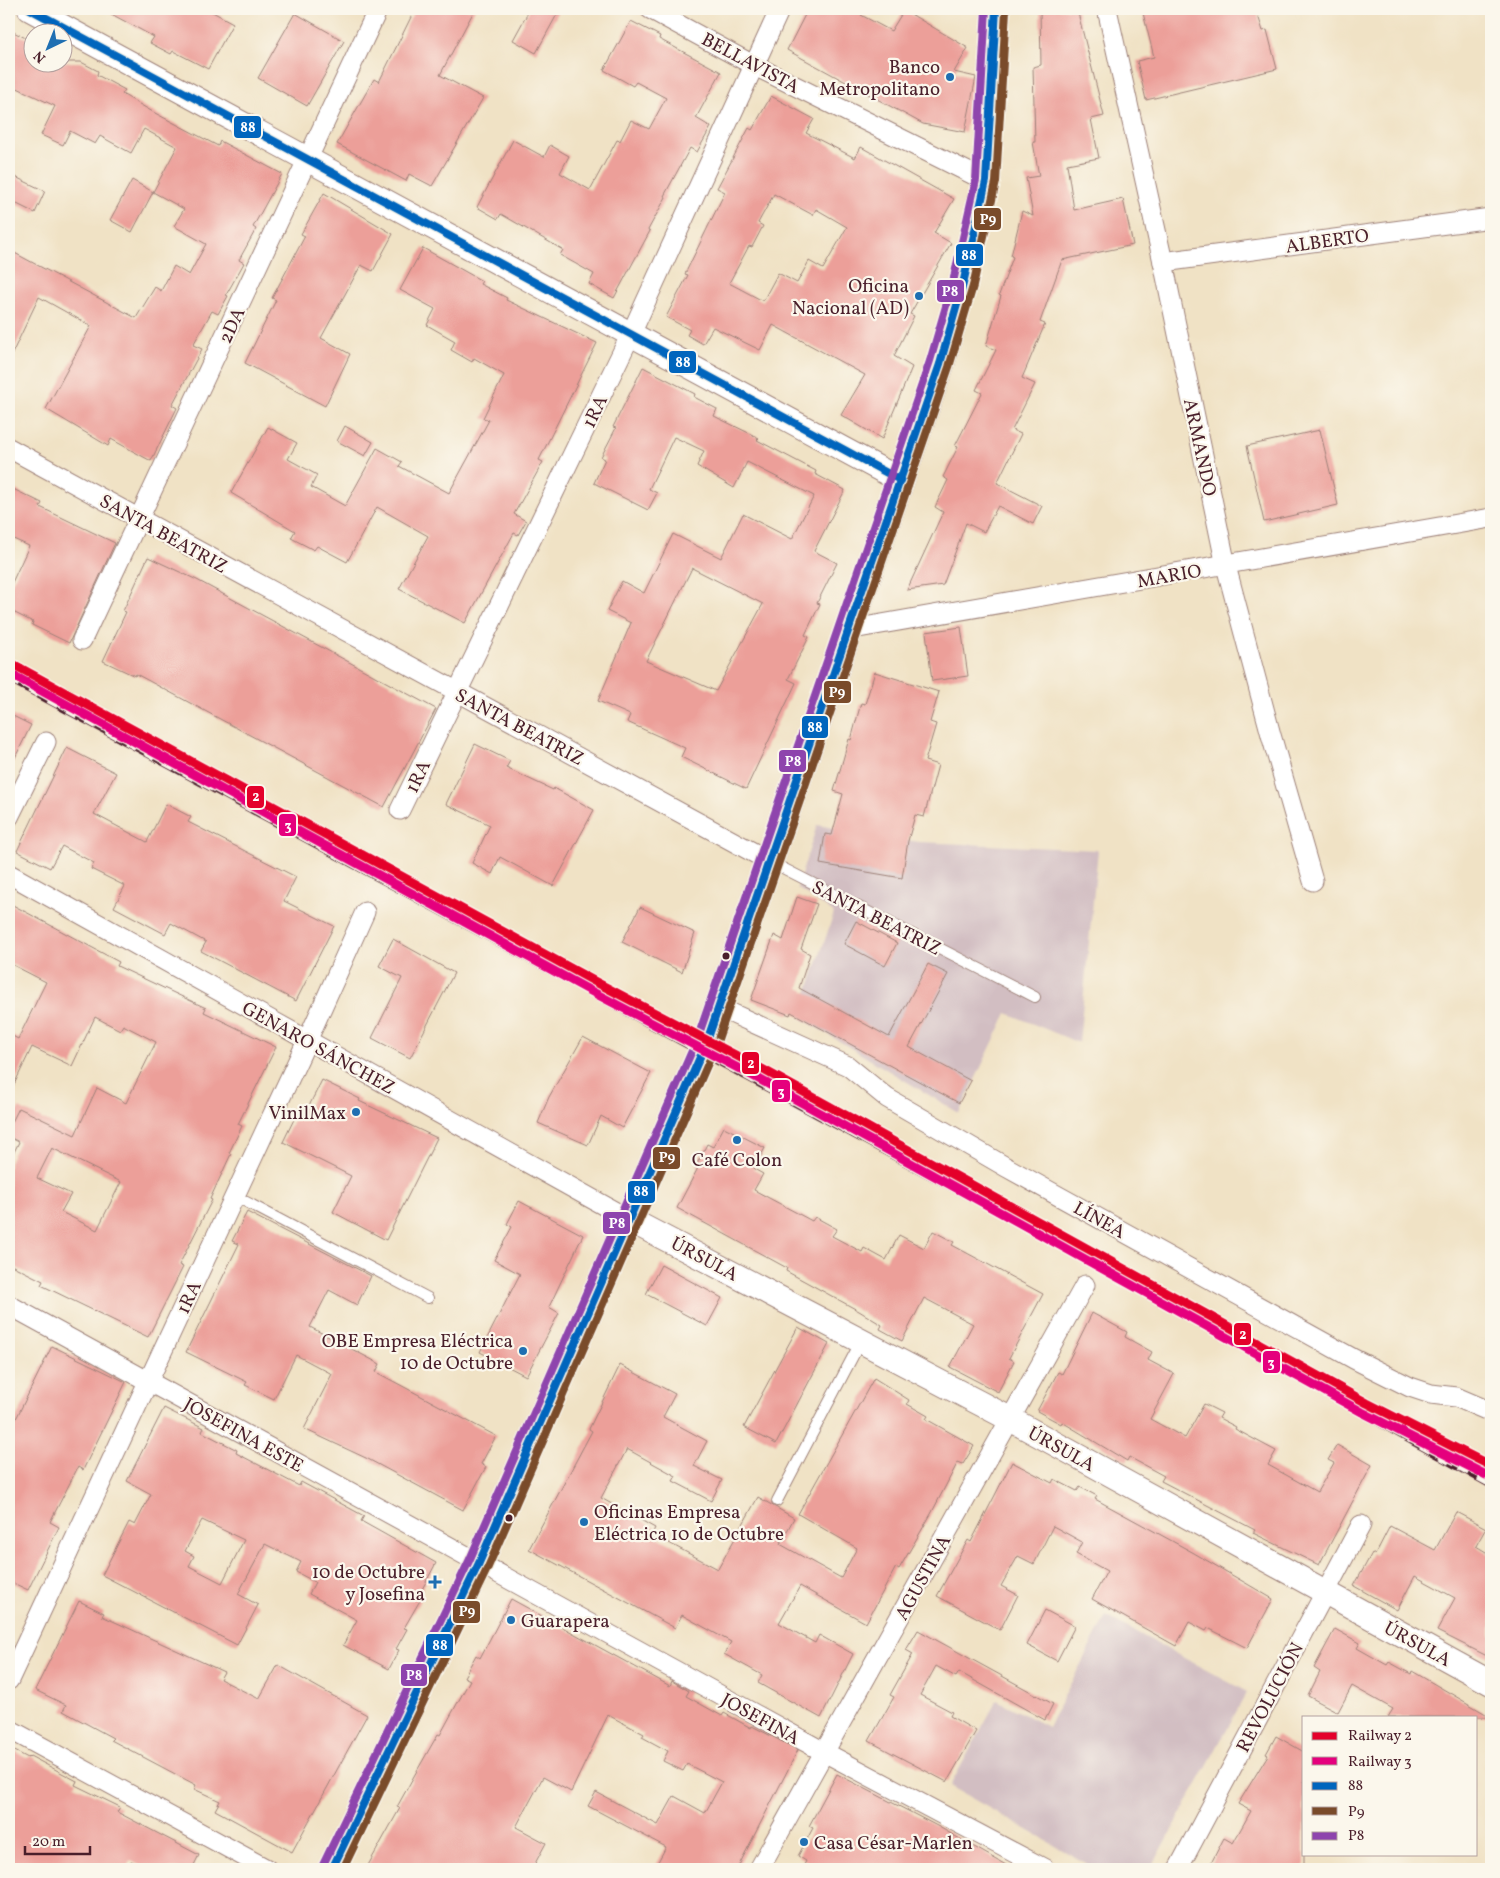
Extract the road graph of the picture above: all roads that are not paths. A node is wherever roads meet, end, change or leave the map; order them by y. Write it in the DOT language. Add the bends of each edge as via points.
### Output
graph roads {
  1 [pos="30,9"];
  2 [pos="378,9"];
  3 [pos="650,9"];
  4 [pos="780,9"];
  5 [pos="996,9"];
  6 [pos="1106,9"];
  7 [pos="755,66"];
  8 [pos="307,160"];
  9 [pos="986,181"];
  10 [pos="1491,218"];
  11 [pos="1163,262"];
  12 [pos="630,336"];
  13 [pos="9,448"];
  14 [pos="900,480"];
  15 [pos="1491,518"];
  16 [pos="140,520"];
  17 [pos="1226,566"];
  18 [pos="847,630"];
  19 [pos="82,640"];
  20 [pos="457,692"];
  21 [pos="46,742"];
  22 [pos="400,810"];
  23 [pos="9,817"];
  24 [pos="769,862"];
  25 [pos="9,874"];
  26 [pos="1313,881"];
  27 [pos="365,912"];
  28 [pos="1035,998"];
  29 [pos="718,1007"];
  30 [pos="307,1041"];
  31 [pos="235,1196"];
  32 [pos="630,1220"];
  33 [pos="1085,1285"];
  34 [pos="428,1298"];
  35 [pos="9,1305"];
  36 [pos="861,1341"];
  37 [pos="148,1382"];
  38 [pos="1491,1412"];
  39 [pos="1010,1419"];
  40 [pos="777,1501"];
  41 [pos="1361,1525"];
  42 [pos="479,1563"];
  43 [pos="1324,1592"];
  44 [pos="9,1680"];
  45 [pos="1491,1683"];
  46 [pos="9,1729"];
  47 [pos="824,1752"];
  48 [pos="267,1869"];
  49 [pos="332,1869"];
  50 [pos="759,1869"];
  51 [pos="1046,1869"];
  52 [pos="1178,1869"];
  1 -- 8 [label="street"];
  2 -- 8 [label="street, 2DA"];
  3 -- 7 [label="street, BELLAVISTA"];
  4 -- 7 [label="street, 1RA"];
  5 -- 9 [label="main road"];
  6 -- 11 [label="street, ARMANDO"];
  7 -- 9 [label="street, BELLAVISTA"];
  7 -- 12 [label="street, 1RA"];
  8 -- 12 [label="street"];
  8 -- 16 [label="street, 2DA"];
  9 -- 14 [label="main road" via="963,284 940,364"];
  10 -- 11 [label="street, ALBERTO"];
  11 -- 17 [label="street, ARMANDO"];
  12 -- 14 [label="street"];
  12 -- 20 [label="street, 1RA"];
  13 -- 16 [label="street, SANTA BEATRIZ"];
  14 -- 18 [label="main road"];
  15 -- 17 [label="street, MARIO"];
  16 -- 19 [label="street, 2DA"];
  16 -- 20 [label="street, SANTA BEATRIZ"];
  17 -- 18 [label="street, MARIO"];
  17 -- 26 [label="street, ARMANDO"];
  18 -- 24 [label="main road"];
  20 -- 22 [label="street, 1RA"];
  20 -- 24 [label="street, SANTA BEATRIZ"];
  21 -- 23 [label="street"];
  24 -- 28 [label="lane, SANTA BEATRIZ"];
  24 -- 29 [label="main road"];
  25 -- 30 [label="street, GENARO SÁNCHEZ"];
  27 -- 30 [label="street, 1RA"];
  29 -- 32 [label="main road" via="707,1041"];
  29 -- 38 [label="street, LÍNEA" via="848,1066 887,1098 997,1162 1354,1359 1410,1387 1456,1398"];
  30 -- 31 [label="street, 1RA"];
  30 -- 32 [label="street, GENARO SÁNCHEZ"];
  31 -- 34 [label="lane"];
  31 -- 37 [label="street, 1RA"];
  32 -- 36 [label="street, ÚRSULA"];
  32 -- 42 [label="main road"];
  33 -- 39 [label="street, AGUSTINA"];
  35 -- 37 [label="street, JOSEFINA ESTE"];
  36 -- 39 [label="street, ÚRSULA"];
  36 -- 40 [label="lane"];
  37 -- 42 [label="street, JOSEFINA ESTE"];
  37 -- 44 [label="street, 1RA"];
  39 -- 43 [label="street, ÚRSULA"];
  39 -- 47 [label="street, AGUSTINA"];
  41 -- 43 [label="street, REVOLUCIÓN"];
  42 -- 47 [label="street, JOSEFINA"];
  42 -- 49 [label="main road"];
  43 -- 45 [label="street, ÚRSULA"];
  43 -- 52 [label="street, REVOLUCIÓN"];
  46 -- 48 [label="street"];
  47 -- 50 [label="street, AGUSTINA"];
  47 -- 51 [label="street, JOSEFINA"];
}
